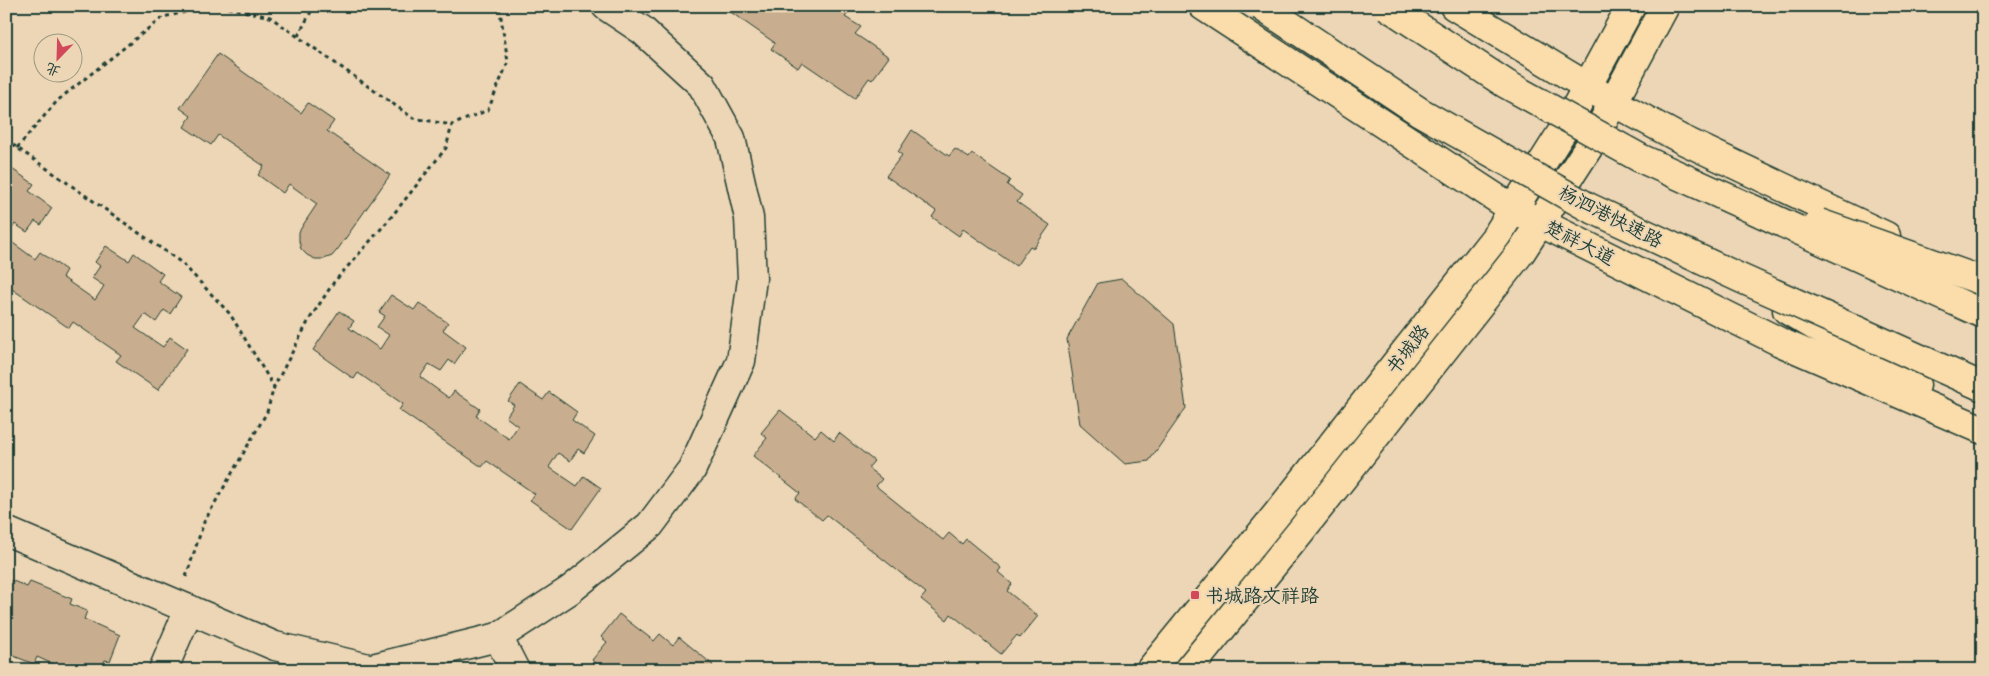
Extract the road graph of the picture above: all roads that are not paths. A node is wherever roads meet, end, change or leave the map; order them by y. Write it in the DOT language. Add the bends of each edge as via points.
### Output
graph roads {
  1 [pos="606,6"];
  2 [pos="1203,6"];
  3 [pos="1261,6"];
  4 [pos="1387,6"];
  5 [pos="1454,6"];
  6 [pos="1631,6"];
  7 [pos="1665,6"];
  8 [pos="1588,86"];
  9 [pos="1613,102"];
  10 [pos="1660,168"];
  11 [pos="1513,209"];
  12 [pos="1540,222"];
  13 [pos="1703,261"];
  14 [pos="1983,281"];
  15 [pos="1983,314"];
  16 [pos="1983,386"];
  17 [pos="1983,422"];
  18 [pos="1983,430"];
  19 [pos="6,531"];
  20 [pos="183,606"];
  21 [pos="498,637"];
  22 [pos="375,669"];
  23 [pos="163,670"];
  24 [pos="515,670"];
  25 [pos="1150,670"];
  26 [pos="1188,670"];
  1 -- 21 [label="street" via="642,30 702,85 731,138 749,218 752,279 741,361 692,469 650,525 570,590"];
  2 -- 11 [label="main road, 楚祥大道"];
  3 -- 13 [label="main road, 杨泗港快速路, bridge" via="1420,112 1588,207"];
  4 -- 10 [label="main road, bridge" via="1506,84"];
  5 -- 8 [label="main road"];
  6 -- 8 [label="main road, 书城路"];
  7 -- 9 [label="main road, 书城路"];
  8 -- 9 [label="main road"];
  8 -- 11 [label="main road, 书城路"];
  9 -- 12 [label="main road, 书城路" via="1592,142"];
  9 -- 14 [label="main road" via="1681,139"];
  10 -- 14 [label="main road, bridge"];
  10 -- 15 [label="main road, bridge"];
  11 -- 12 [label="main road, 楚祥大道"];
  11 -- 25 [label="main road, 书城路" via="1497,235"];
  12 -- 18 [label="main road, 楚祥大道" via="1780,342"];
  12 -- 26 [label="main road, 书城路" via="1521,252"];
  13 -- 16 [label="main road, 杨泗港快速路, bridge"];
  13 -- 17 [label="main road, bridge"];
  19 -- 20 [label="street"];
  20 -- 22 [label="street" via="275,646"];
  20 -- 23 [label="street"];
  21 -- 22 [label="street"];
  21 -- 24 [label="street"];
}
